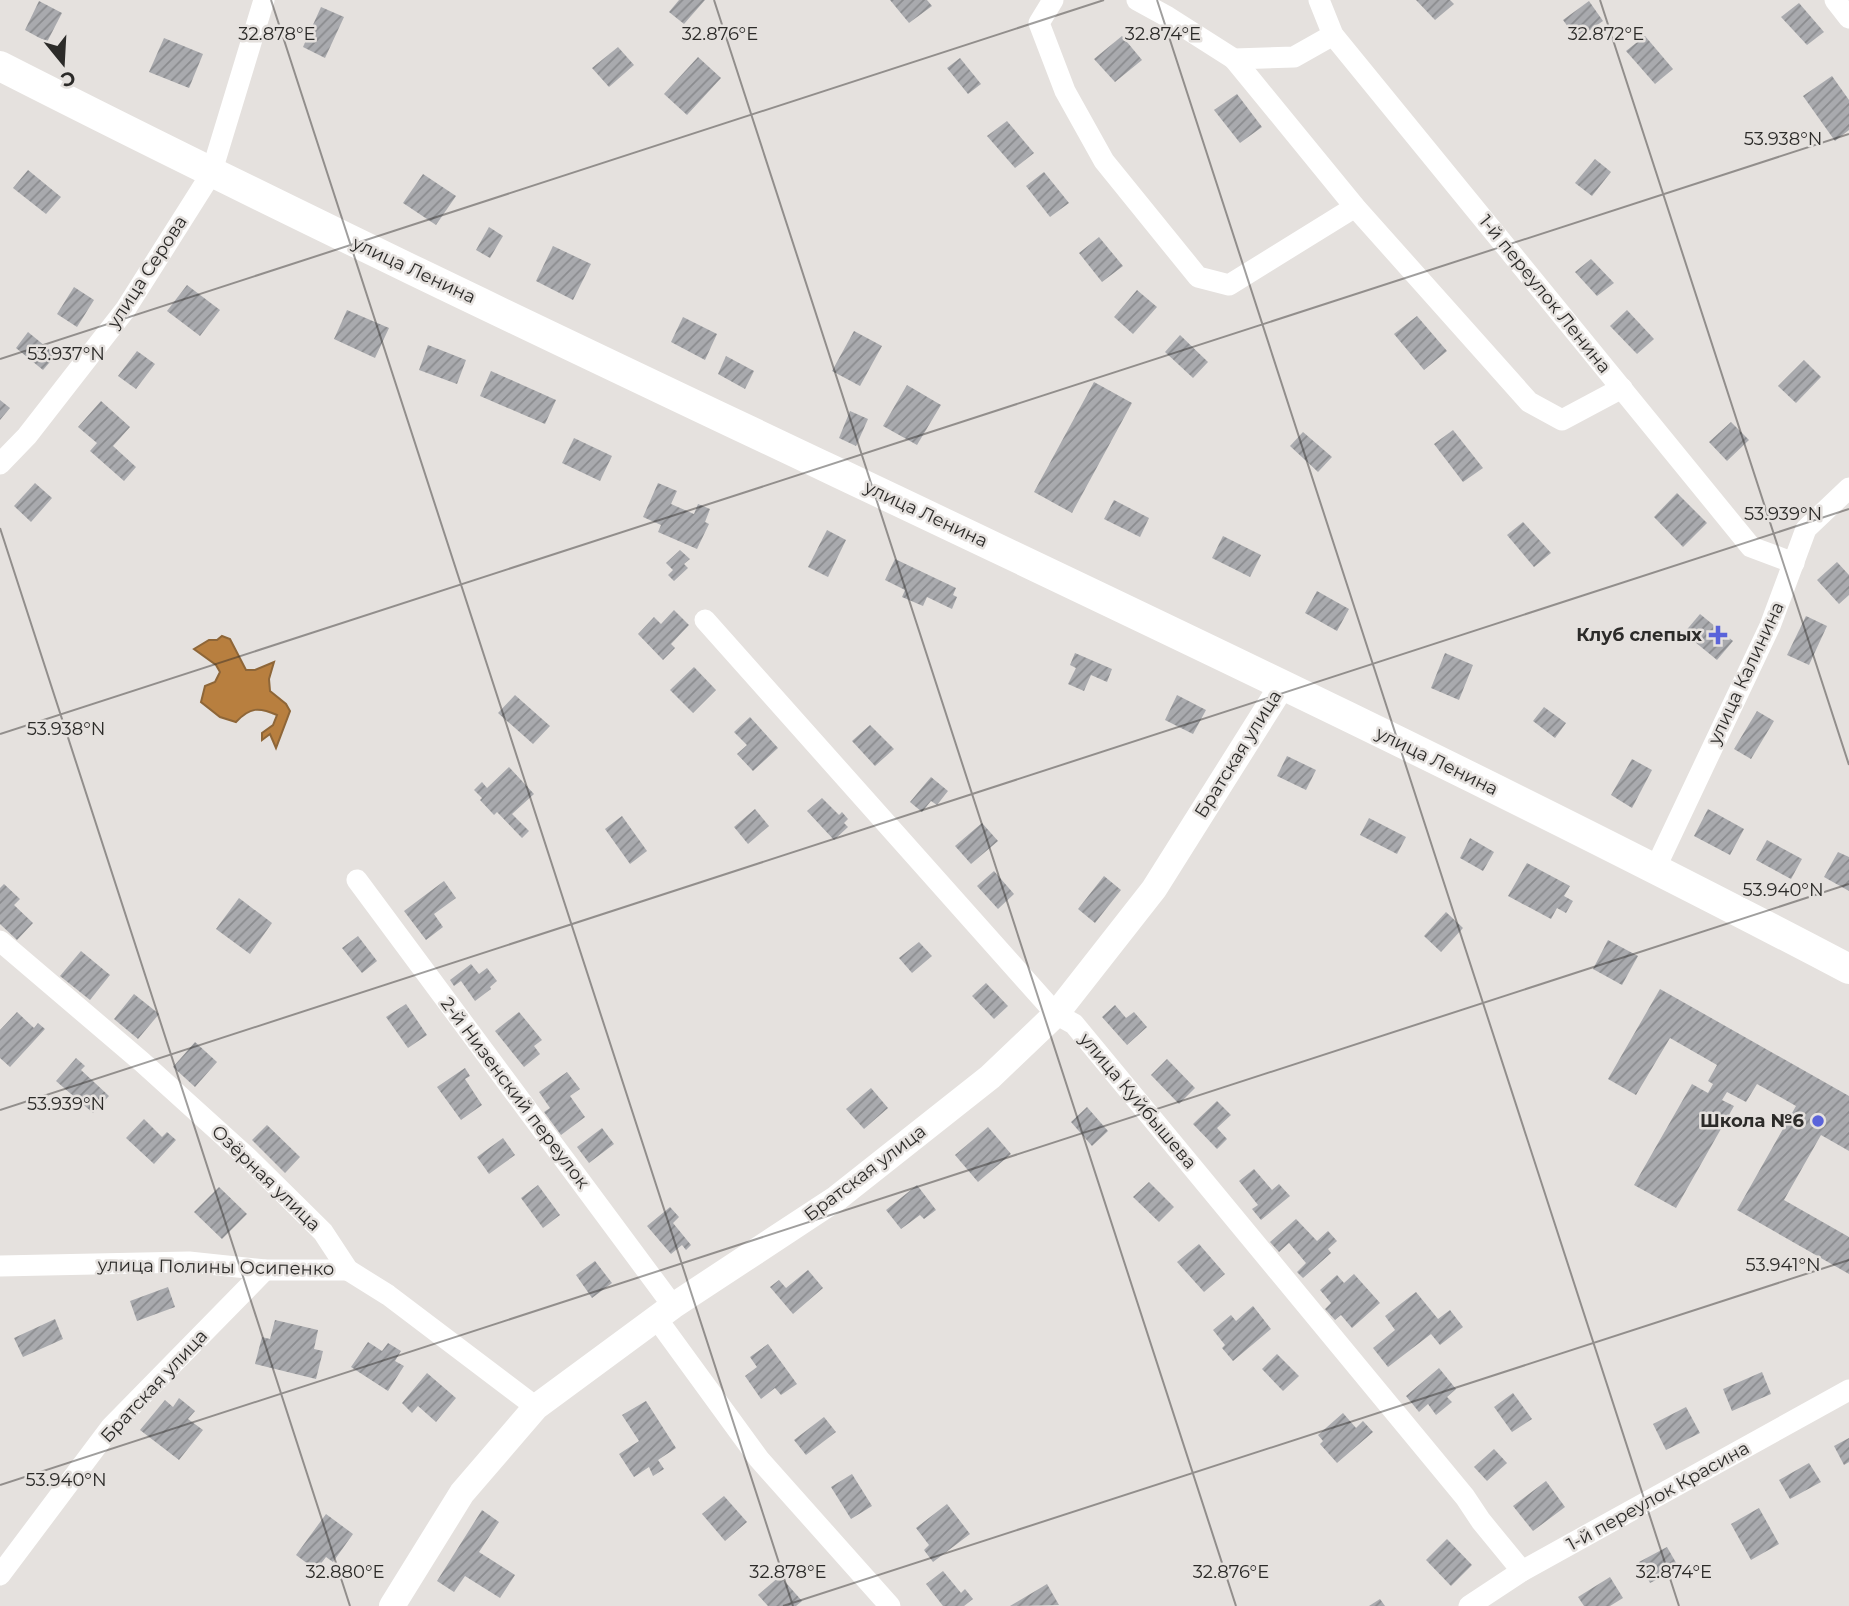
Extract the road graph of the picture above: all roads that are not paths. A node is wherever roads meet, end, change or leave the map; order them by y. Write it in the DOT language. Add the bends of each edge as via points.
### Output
graph roads {
  1 [pos="264,0"];
  2 [pos="1053,0"];
  3 [pos="1137,0"];
  4 [pos="1319,0"];
  5 [pos="1835,0"];
  6 [pos="1849,18"];
  7 [pos="1333,35"];
  8 [pos="1234,59"];
  9 [pos="0,66"];
  10 [pos="211,174"];
  11 [pos="1355,207"];
  12 [pos="1622,388"];
  13 [pos="0,464"];
  14 [pos="1849,488"];
  15 [pos="1794,564"];
  16 [pos="705,620"];
  17 [pos="1283,684"];
  18 [pos="1655,869"];
  19 [pos="357,880"];
  20 [pos="0,941"];
  21 [pos="1849,969"];
  22 [pos="1056,1014"];
  23 [pos="0,1266"];
  24 [pos="265,1270"];
  25 [pos="348,1270"];
  26 [pos="665,1312"];
  27 [pos="1849,1390"];
  28 [pos="536,1407"];
  29 [pos="1522,1571"];
  30 [pos="0,1575"];
  31 [pos="392,1606"];
  32 [pos="890,1606"];
  33 [pos="1469,1606"];
  1 -- 10 [label="street"];
  2 -- 11 [label="street" via="1039,23 1065,90 1104,161 1198,277 1229,285"];
  3 -- 8 [label="street"];
  4 -- 7 [label="street, 1-й переулок Ленина"];
  5 -- 6 [label="street"];
  7 -- 8 [label="street" via="1294,57"];
  7 -- 12 [label="street, 1-й переулок Ленина"];
  8 -- 11 [label="street"];
  9 -- 10 [label="main road, улица Ленина"];
  10 -- 13 [label="street, улица Серова" via="125,310"];
  10 -- 17 [label="main road, улица Ленина"];
  11 -- 12 [label="street" via="1529,402 1562,420"];
  12 -- 15 [label="street, 1-й переулок Ленина" via="1751,547"];
  14 -- 15 [label="street, улица Калинина" via="1806,529"];
  15 -- 18 [label="street, улица Калинина"];
  16 -- 22 [label="street, улица Куйбышева"];
  17 -- 18 [label="main road, улица Ленина"];
  17 -- 22 [label="street, Братская улица" via="1154,889"];
  18 -- 21 [label="main road, улица Ленина"];
  19 -- 26 [label="street, 2-й Низенский переулок"];
  20 -- 25 [label="street, Озёрная улица" via="247,1157 323,1232"];
  22 -- 26 [label="street, Братская улица" via="990,1077 836,1198"];
  22 -- 29 [label="street, улица Куйбышева" via="1074,1024"];
  23 -- 24 [label="street, улица Полины Осипенко" via="189,1262"];
  24 -- 25 [label="street, улица Полины Осипенко"];
  24 -- 30 [label="street, Братская улица" via="111,1427"];
  25 -- 28 [label="street, Озёрная улица"];
  26 -- 28 [label="street, Братская улица"];
  26 -- 32 [label="street, 2-й Низенский переулок" via="759,1459"];
  27 -- 29 [label="street, 1-й переулок Красина"];
  28 -- 31 [label="street, Братская улица" via="462,1493"];
  29 -- 33 [label="street, 1-й переулок Красина"];
}
